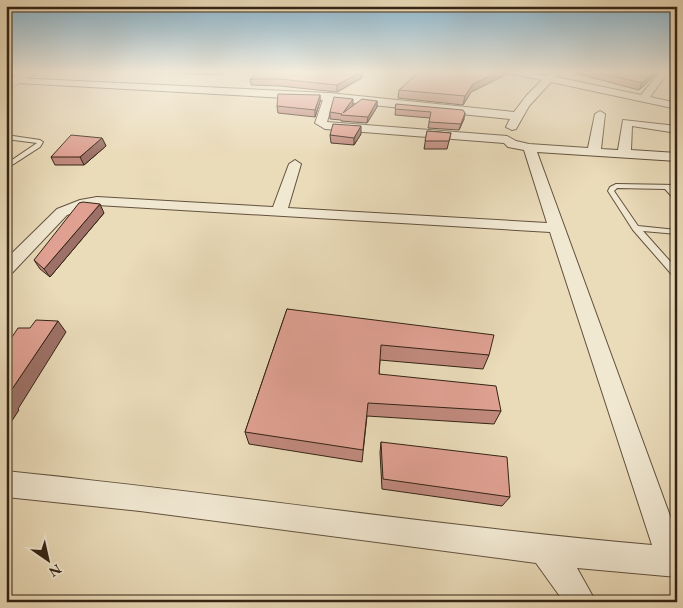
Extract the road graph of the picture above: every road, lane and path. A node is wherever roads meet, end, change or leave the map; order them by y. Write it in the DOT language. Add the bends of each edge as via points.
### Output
graph roads {
  1 [pos="328,99"];
  2 [pos="361,99"];
  3 [pos="528,99"];
  4 [pos="650,99"];
  5 [pos="677,106"];
  6 [pos="600,114"];
  7 [pos="516,116"];
  8 [pos="677,130"];
  9 [pos="6,137"];
  10 [pos="507,140"];
  11 [pos="529,148"];
  12 [pos="594,152"];
  13 [pos="624,154"];
  14 [pos="677,157"];
  15 [pos="294,164"];
  16 [pos="6,167"];
  17 [pos="666,186"];
  18 [pos="677,187"];
  19 [pos="677,199"];
  20 [pos="279,212"];
  21 [pos="557,228"];
  22 [pos="636,228"];
  23 [pos="677,232"];
  24 [pos="6,269"];
  25 [pos="677,275"];
  26 [pos="6,484"];
  27 [pos="544,550"];
  28 [pos="675,562"];
  29 [pos="581,602"];
  1 -- 10 [label="street" via="323,125"];
  2 -- 7 [label="street"];
  3 -- 7 [label="street"];
  4 -- 5 [label="street"];
  6 -- 12 [label="street"];
  7 -- 10 [label="street"];
  8 -- 13 [label="street" via="627,122"];
  9 -- 16 [label="lane" via="40,142"];
  10 -- 11 [label="street"];
  11 -- 12 [label="street"];
  11 -- 21 [label="street"];
  12 -- 13 [label="street"];
  13 -- 14 [label="street"];
  15 -- 20 [label="street"];
  17 -- 18 [label="lane"];
  17 -- 19 [label="lane"];
  17 -- 22 [label="lane" via="612,188"];
  20 -- 21 [label="street"];
  20 -- 24 [label="street" via="97,201 85,203 62,212"];
  21 -- 28 [label="street"];
  22 -- 23 [label="lane"];
  22 -- 25 [label="lane"];
  26 -- 27 [label="street"];
  27 -- 28 [label="street"];
  27 -- 29 [label="street"];
}
